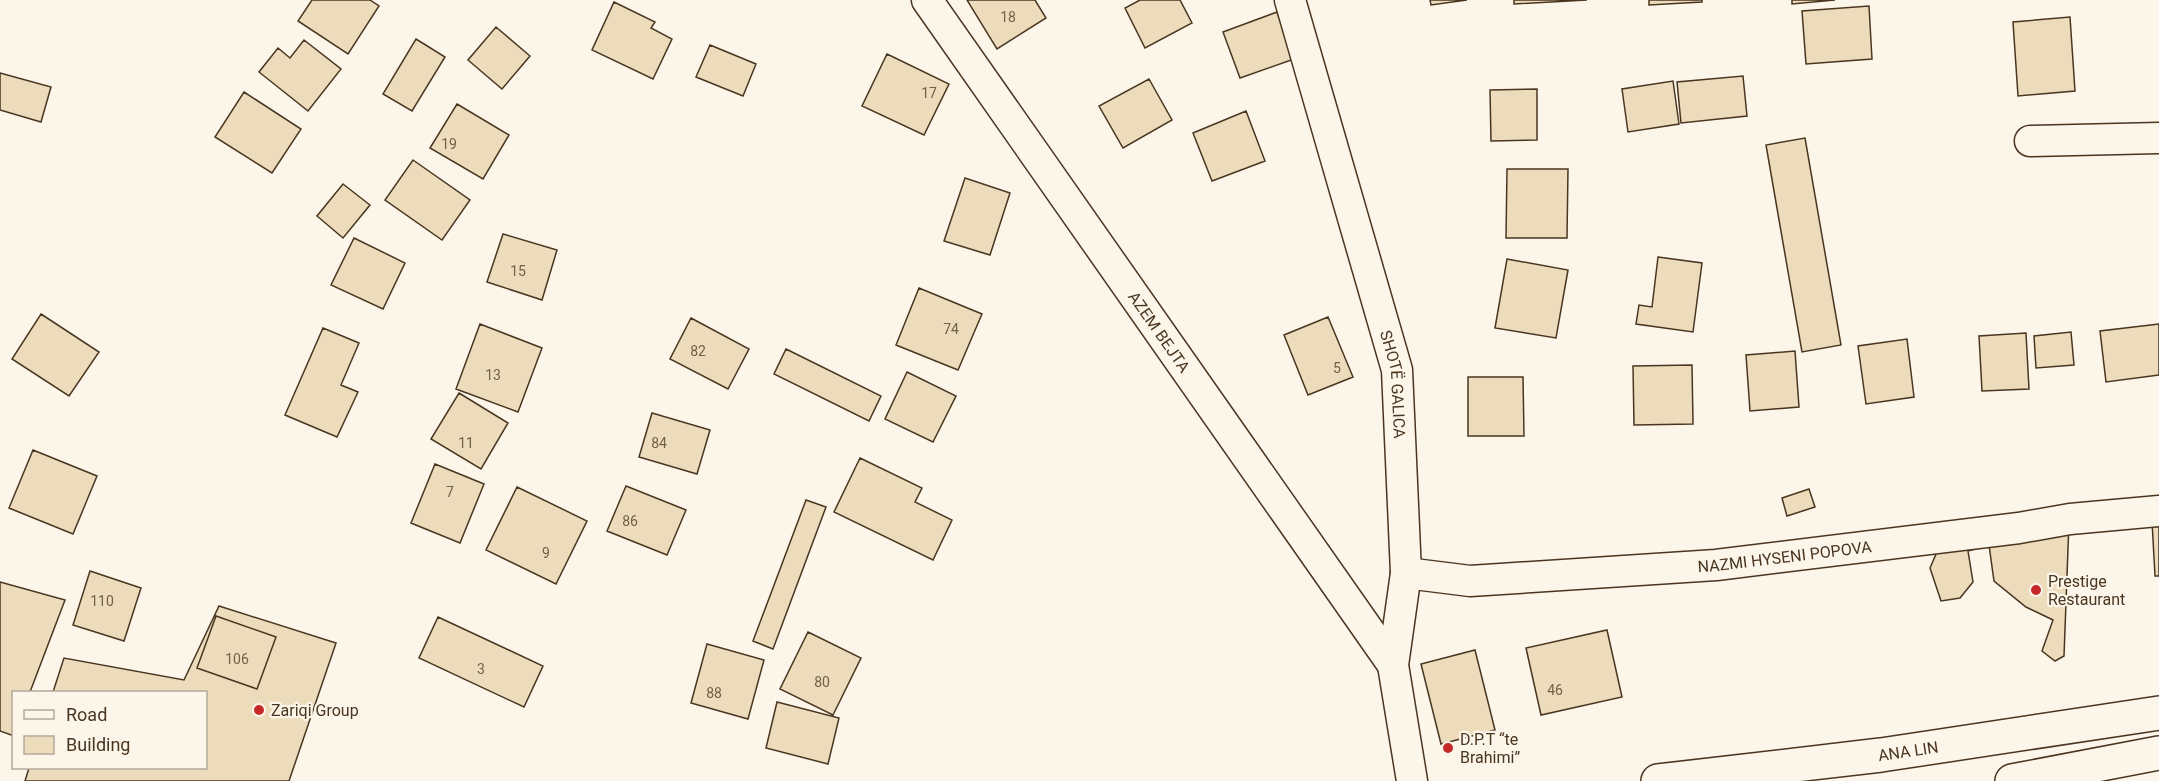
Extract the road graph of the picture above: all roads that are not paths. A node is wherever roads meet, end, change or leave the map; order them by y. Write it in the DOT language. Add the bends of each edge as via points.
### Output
graph roads {
  1 [pos="927,0"];
  2 [pos="1290,0"];
  3 [pos="2159,138"];
  4 [pos="2030,141"];
  5 [pos="2159,511"];
  6 [pos="1407,573"];
  7 [pos="1393,664"];
  8 [pos="2159,713"];
  9 [pos="2159,753"];
  10 [pos="1412,781"];
  11 [pos="1658,781"];
  12 [pos="2012,781"];
  1 -- 7 [label="street, AZEM BEJTA"];
  2 -- 6 [label="street, SHOTË GALICA" via="1397,370"];
  3 -- 4 [label="street"];
  5 -- 6 [label="street, NAZMI HYSENI POPOVA" via="2070,519 1716,566 1470,581"];
  6 -- 7 [label="street, SHOTË GALICA"];
  7 -- 10 [label="street, SHOTË GALICA"];
  8 -- 11 [label="main road, ANA LIN" via="1881,755"];
  9 -- 12 [label="main road"];
}
